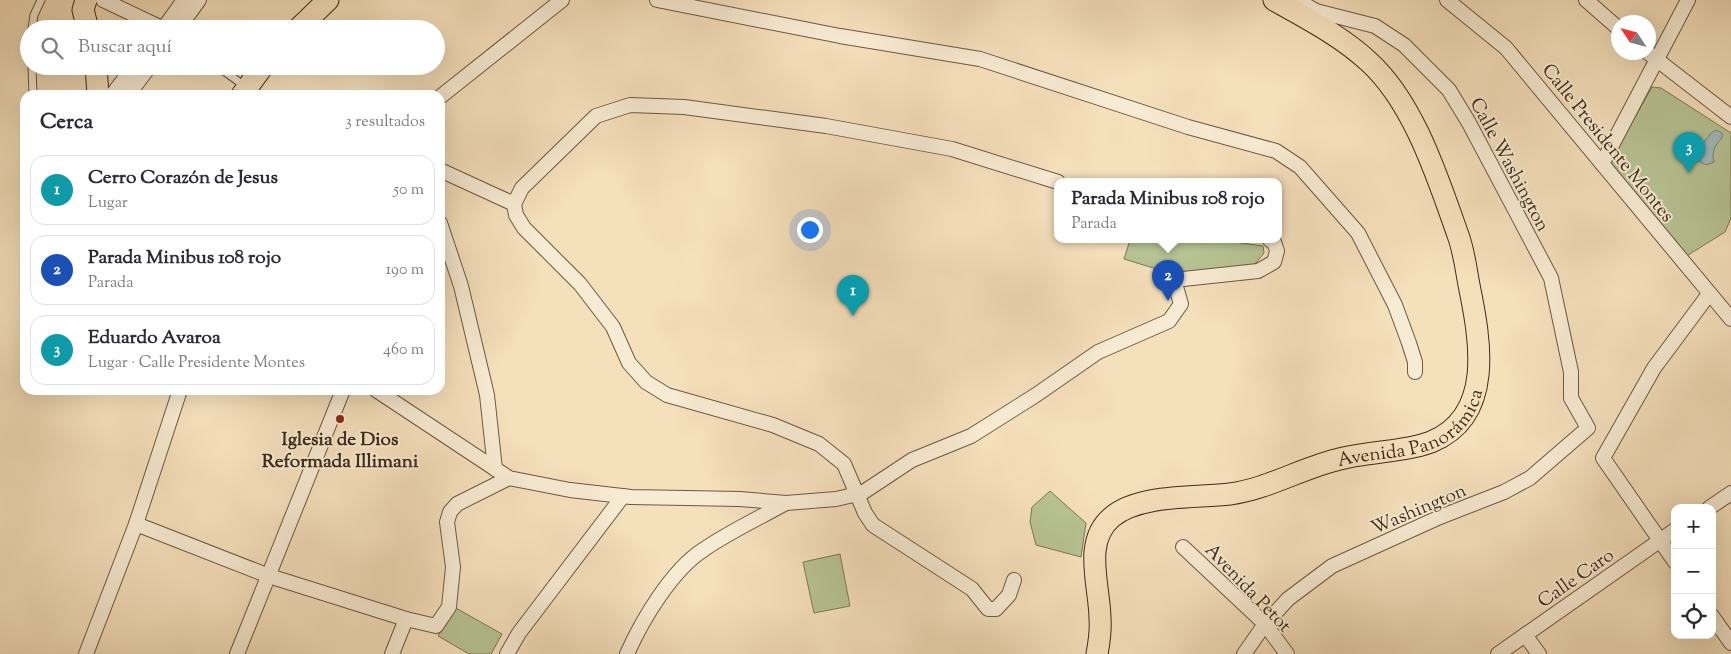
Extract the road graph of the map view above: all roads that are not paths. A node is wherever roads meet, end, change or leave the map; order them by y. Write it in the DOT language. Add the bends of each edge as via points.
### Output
graph roads {
  1 [pos="40,0"];
  2 [pos="103,0"];
  3 [pos="184,0"];
  4 [pos="199,0"];
  5 [pos="328,0"];
  6 [pos="562,0"];
  7 [pos="657,0"];
  8 [pos="1274,0"];
  9 [pos="1296,0"];
  10 [pos="1447,0"];
  11 [pos="1586,0"];
  12 [pos="1688,0"];
  13 [pos="1313,16"];
  14 [pos="33,20"];
  15 [pos="145,20"];
  16 [pos="170,20"];
  17 [pos="185,20"];
  18 [pos="307,20"];
  19 [pos="1611,22"];
  20 [pos="1656,51"];
  21 [pos="1651,60"];
  22 [pos="1656,60"];
  23 [pos="32,75"];
  24 [pos="97,75"];
  25 [pos="127,75"];
  26 [pos="143,75"];
  27 [pos="228,75"];
  28 [pos="258,75"];
  29 [pos="33,90"];
  30 [pos="98,90"];
  31 [pos="116,90"];
  32 [pos="132,90"];
  33 [pos="246,90"];
  34 [pos="249,90"];
  35 [pos="445,93"];
  36 [pos="1731,117"];
  37 [pos="1602,164"];
  38 [pos="445,172"];
  39 [pos="1054,181"];
  40 [pos="514,204"];
  41 [pos="445,239"];
  42 [pos="1274,243"];
  43 [pos="1709,294"];
  44 [pos="1731,318"];
  45 [pos="1415,372"];
  46 [pos="178,395"];
  47 [pos="341,395"];
  48 [pos="384,395"];
  49 [pos="1588,428"];
  50 [pos="495,469"];
  51 [pos="509,478"];
  52 [pos="1731,493"];
  53 [pos="857,494"];
  54 [pos="623,496"];
  55 [pos="786,503"];
  56 [pos="1714,504"];
  57 [pos="136,524"];
  58 [pos="1671,533"];
  59 [pos="1660,540"];
  60 [pos="1183,547"];
  61 [pos="1671,556"];
  62 [pos="268,576"];
  63 [pos="1014,580"];
  64 [pos="406,619"];
  65 [pos="1716,622"];
  66 [pos="1265,624"];
  67 [pos="1525,635"];
  68 [pos="1731,643"];
  69 [pos="627,652"];
  70 [pos="86,654"];
  71 [pos="237,654"];
  72 [pos="392,654"];
  73 [pos="507,654"];
  74 [pos="1097,654"];
  75 [pos="1244,654"];
  76 [pos="1287,654"];
  77 [pos="1498,654"];
  78 [pos="1539,654"];
  1 -- 14 [label="lane"];
  2 -- 15 [label="street"];
  3 -- 16 [label="street"];
  4 -- 17 [label="street"];
  5 -- 18 [label="main road"];
  6 -- 35 [label="street"];
  7 -- 45 [label="street" via="840,36 980,59 1188,128 1276,151 1300,167 1358,233 1395,305 1410,342"];
  8 -- 13 [label="main road, Avenida Panorámica"];
  9 -- 13 [label="street, Calle Washington"];
  10 -- 37 [label="street, Calle Presidente Montes" via="1506,48"];
  11 -- 19 [label="street"];
  12 -- 20 [label="street"];
  13 -- 49 [label="street, Calle Washington" via="1375,26 1404,44 1449,90 1470,123 1551,278 1571,372 1571,398"];
  13 -- 74 [label="main road, Avenida Panorámica" via="1368,61 1408,113 1435,173 1460,239 1481,366 1477,385 1460,424 1429,443 1337,459 1271,484 1232,494 1140,504 1114,515 1102,526 1096,542 1100,619"];
  21 -- 37 [label="street"];
  22 -- 36 [label="street"];
  23 -- 29 [label="lane"];
  24 -- 30 [label="main road"];
  25 -- 31 [label="street"];
  26 -- 32 [label="street"];
  27 -- 33 [label="lane"];
  28 -- 34 [label="main road"];
  37 -- 43 [label="street, Calle Presidente Montes"];
  38 -- 40 [label="street"];
  39 -- 40 [label="street" via="952,149 855,131 684,107 630,105 596,116 522,188"];
  40 -- 53 [label="street" via="524,228 580,284 613,327 629,363 646,382 667,396 773,425 819,444 844,464"];
  41 -- 50 [label="street" via="466,304 487,395"];
  42 -- 53 [label="street" via="1277,251 1274,262 1258,271 1174,280 1181,304 1169,321 1098,352 971,436 912,460"];
  43 -- 44 [label="street, Calle Presidente Montes"];
  43 -- 59 [label="street" via="1654,368 1603,458"];
  46 -- 57 [label="street"];
  47 -- 62 [label="street"];
  48 -- 50 [label="street"];
  49 -- 66 [label="street, Washington" via="1530,478 1332,566 1288,600"];
  50 -- 51 [label="street"];
  51 -- 54 [label="street"];
  51 -- 64 [label="street" via="457,504 450,512 448,522 453,567 449,607 436,626"];
  52 -- 56 [label="street"];
  53 -- 55 [label="street"];
  53 -- 63 [label="street" via="873,525 972,589 988,609 996,609 1009,595"];
  54 -- 55 [label="street"];
  54 -- 73 [label="street" via="519,633"];
  55 -- 69 [label="street" via="702,550 662,592"];
  57 -- 62 [label="street"];
  57 -- 70 [label="street"];
  58 -- 59 [label="street, Calle Caro"];
  59 -- 61 [label="street"];
  59 -- 67 [label="street, Calle Caro"];
  60 -- 66 [label="street, Avenida Petot"];
  62 -- 64 [label="street"];
  62 -- 71 [label="street"];
  64 -- 72 [label="street"];
  65 -- 68 [label="street"];
  66 -- 75 [label="street, Washington"];
  66 -- 76 [label="street, Avenida Petot"];
  67 -- 77 [label="street, Calle Caro"];
  67 -- 78 [label="street"];
}
